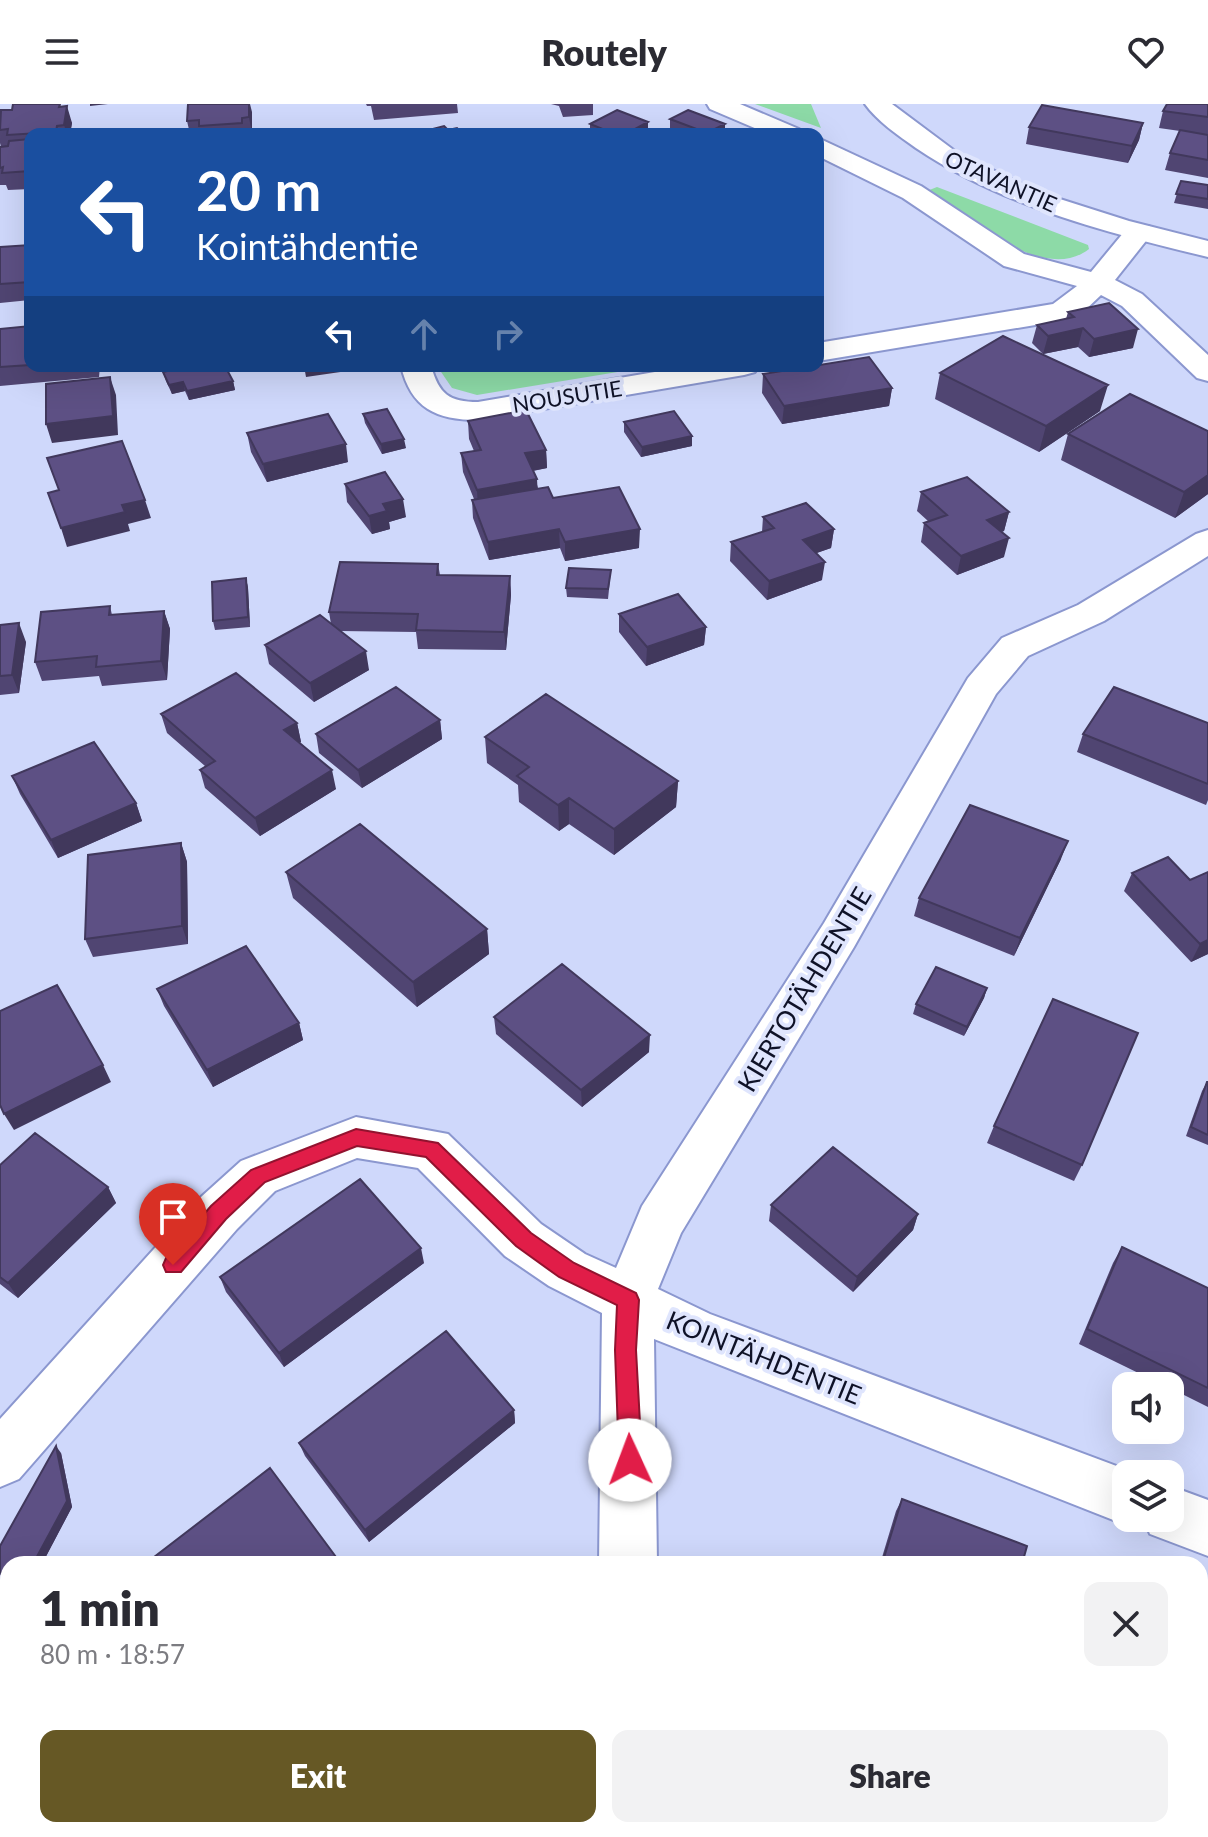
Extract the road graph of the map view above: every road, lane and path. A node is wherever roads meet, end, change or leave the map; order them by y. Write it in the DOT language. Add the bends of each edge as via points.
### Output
graph roads {
  1 [pos="719,104"];
  2 [pos="877,104"];
  3 [pos="776,128"];
  4 [pos="824,149"];
  5 [pos="1139,232"];
  6 [pos="1208,249"];
  7 [pos="1098,282"];
  8 [pos="824,351"];
  9 [pos="417,372"];
  10 [pos="709,372"];
  11 [pos="1208,372"];
  12 [pos="1208,541"];
  13 [pos="628,1300"];
  14 [pos="0,1460"];
  15 [pos="1112,1492"];
  16 [pos="1184,1519"];
  17 [pos="1208,1528"];
  18 [pos="628,1556"];
  1 -- 3 [label="street"];
  2 -- 5 [label="street, OTAVANTIE" via="925,147 960,166 1011,190"];
  4 -- 7 [label="street" via="912,192 1014,260"];
  5 -- 6 [label="street, OTAVANTIE"];
  5 -- 7 [label="street"];
  7 -- 8 [label="street" via="1059,312"];
  7 -- 11 [label="street" via="1132,300"];
  9 -- 10 [label="street, NOUSUTIE" via="430,401 450,411 478,411"];
  12 -- 13 [label="street, KIERTOTÄHDENTIE" via="1091,613 1015,647 981,687 839,935 660,1222"];
  13 -- 14 [label="street, KOINTÄHDENTIE" via="567,1270 523,1240 431,1149 356,1137 258,1176"];
  13 -- 15 [label="street, KOINTÄHDENTIE" via="694,1332"];
  13 -- 18 [label="street, KIERTOTÄHDENTIE"];
  16 -- 17 [label="street"];
}
